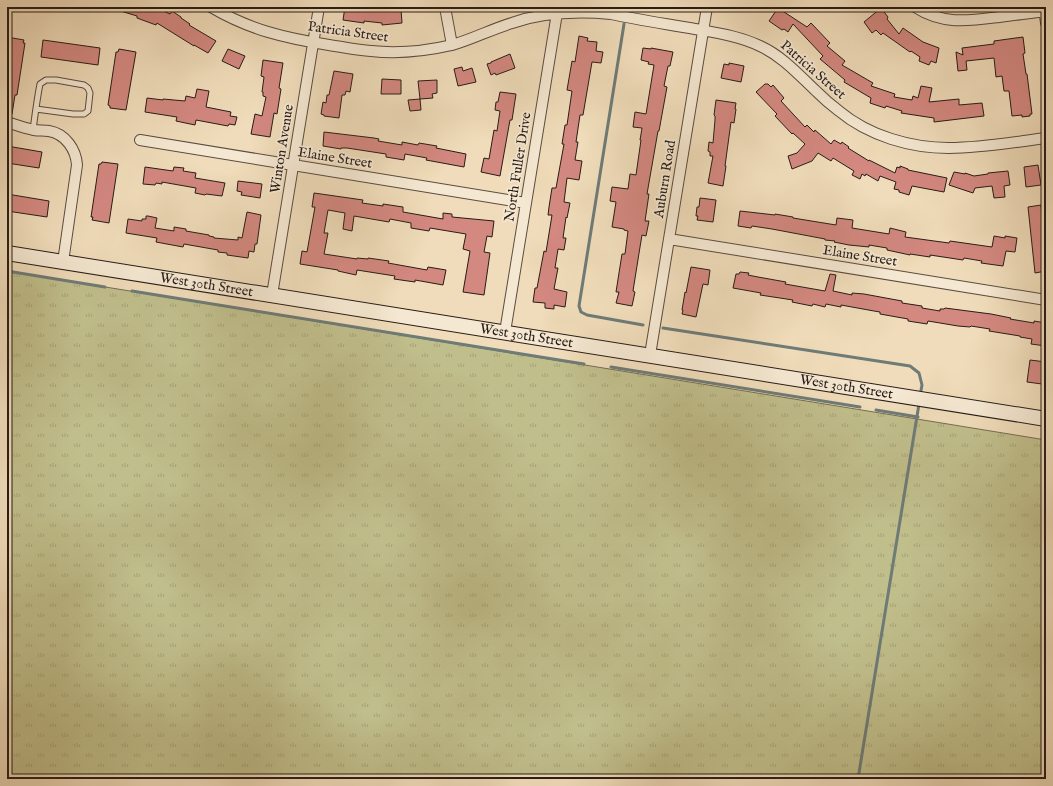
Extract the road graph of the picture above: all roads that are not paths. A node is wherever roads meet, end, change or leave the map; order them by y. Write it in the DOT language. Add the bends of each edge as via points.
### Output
graph roads {
  1 [pos="211,7"];
  2 [pos="319,7"];
  3 [pos="445,7"];
  4 [pos="707,7"];
  5 [pos="915,7"];
  6 [pos="558,10"];
  7 [pos="1045,10"];
  8 [pos="1046,23"];
  9 [pos="704,30"];
  10 [pos="313,42"];
  11 [pos="452,45"];
  12 [pos="36,109"];
  13 [pos="7,122"];
  14 [pos="33,130"];
  15 [pos="1046,138"];
  16 [pos="140,140"];
  17 [pos="293,165"];
  18 [pos="526,203"];
  19 [pos="669,239"];
  20 [pos="7,253"];
  21 [pos="63,262"];
  22 [pos="272,295"];
  23 [pos="1046,300"];
  24 [pos="505,332"];
  25 [pos="650,355"];
  26 [pos="1046,419"];
  1 -- 10 [label="street, Patricia Street" via="261,30"];
  2 -- 10 [label="street, Winton Avenue"];
  3 -- 11 [label="street"];
  4 -- 9 [label="street, Auburn Road"];
  5 -- 7 [label="street" via="948,20 963,21"];
  6 -- 9 [label="street, Patricia Street" via="611,14"];
  6 -- 11 [label="street, Patricia Street" via="526,18"];
  6 -- 18 [label="street, North Fuller Drive"];
  7 -- 8 [label="street"];
  9 -- 15 [label="street, Patricia Street" via="734,36 771,52 788,64 843,115 869,130 896,140 950,148"];
  9 -- 19 [label="street, Auburn Road"];
  10 -- 11 [label="street, Patricia Street" via="382,52 423,50"];
  10 -- 17 [label="street, Winton Avenue"];
  12 -- 12 [label="lane" via="40,84 46,80 84,85 90,93 88,111 84,114"];
  12 -- 14 [label="lane"];
  13 -- 14 [label="street"];
  14 -- 21 [label="street" via="50,131 64,138 77,160"];
  16 -- 17 [label="street, Elaine Street"];
  17 -- 18 [label="street, Elaine Street"];
  17 -- 22 [label="street, Winton Avenue"];
  18 -- 24 [label="street, North Fuller Drive"];
  19 -- 23 [label="street, Elaine Street"];
  19 -- 25 [label="street, Auburn Road"];
  20 -- 21 [label="street, West 30th Street"];
  21 -- 22 [label="street, West 30th Street"];
  22 -- 24 [label="street, West 30th Street"];
  24 -- 25 [label="street, West 30th Street"];
  25 -- 26 [label="street, West 30th Street"];
}
